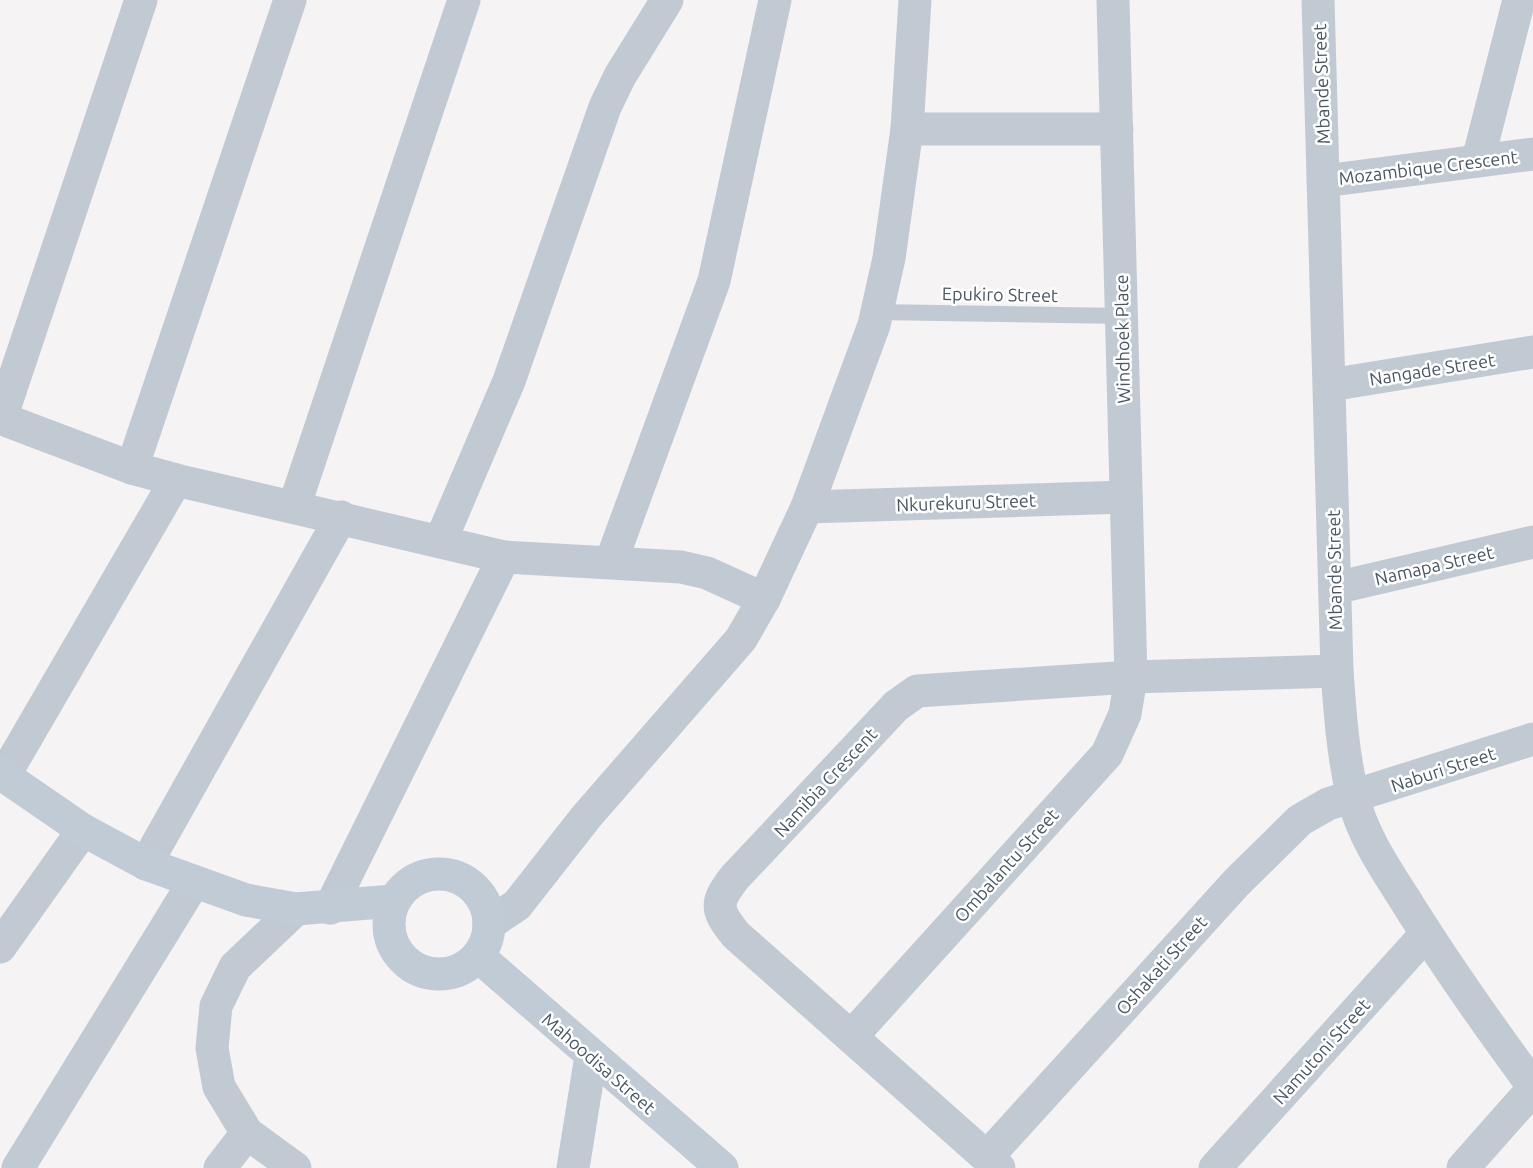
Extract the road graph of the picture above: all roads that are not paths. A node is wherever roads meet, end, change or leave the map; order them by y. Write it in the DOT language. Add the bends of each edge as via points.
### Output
graph roads {
  1 [pos="141,0"];
  2 [pos="290,0"];
  3 [pos="464,0"];
  4 [pos="667,0"];
  5 [pos="775,0"];
  6 [pos="915,0"];
  7 [pos="1113,0"];
  8 [pos="1318,0"];
  9 [pos="1520,0"];
  10 [pos="907,129"];
  11 [pos="1117,129"];
  12 [pos="1533,154"];
  13 [pos="1478,160"];
  14 [pos="1324,181"];
  15 [pos="877,312"];
  16 [pos="1122,316"];
  17 [pos="1533,352"];
  18 [pos="1330,385"];
  19 [pos="0,418"];
  20 [pos="132,468"];
  21 [pos="176,480"];
  22 [pos="1126,497"];
  23 [pos="294,507"];
  24 [pos="807,507"];
  25 [pos="340,517"];
  26 [pos="441,540"];
  27 [pos="1533,542"];
  28 [pos="504,556"];
  29 [pos="611,562"];
  30 [pos="1335,588"];
  31 [pos="764,598"];
  32 [pos="1337,671"];
  33 [pos="1131,677"];
  34 [pos="1533,739"];
  35 [pos="2,774"];
  36 [pos="1353,798"];
  37 [pos="83,831"];
  38 [pos="146,864"];
  39 [pos="194,882"];
  40 [pos="393,900"];
  41 [pos="330,908"];
  42 [pos="296,909"];
  43 [pos="489,924"];
  44 [pos="1426,934"];
  45 [pos="0,947"];
  46 [pos="478,956"];
  47 [pos="851,1037"];
  48 [pos="591,1056"];
  49 [pos="1533,1088"];
  50 [pos="247,1133"];
  51 [pos="993,1163"];
  52 [pos="18,1168"];
  53 [pos="220,1168"];
  54 [pos="294,1168"];
  55 [pos="573,1168"];
  56 [pos="722,1168"];
  57 [pos="1215,1168"];
  58 [pos="1463,1168"];
  1 -- 19 [label="street"];
  2 -- 20 [label="street"];
  3 -- 23 [label="street"];
  4 -- 26 [label="street" via="605,107 509,381"];
  5 -- 29 [label="street" via="714,280"];
  6 -- 10 [label="street"];
  7 -- 11 [label="street, Windhoek Place"];
  8 -- 14 [label="street, Mbande Street"];
  9 -- 13 [label="street"];
  10 -- 11 [label="street"];
  10 -- 15 [label="street" via="889,258"];
  11 -- 16 [label="street, Windhoek Place"];
  12 -- 13 [label="street, Mozambique Crescent"];
  13 -- 14 [label="street, Mozambique Crescent"];
  14 -- 18 [label="street, Mbande Street"];
  15 -- 16 [label="lane, Epukiro Street"];
  15 -- 24 [label="street"];
  16 -- 22 [label="street, Windhoek Place"];
  17 -- 18 [label="street, Nangade Street"];
  18 -- 30 [label="street, Mbande Street"];
  19 -- 20 [label="street"];
  20 -- 21 [label="street"];
  21 -- 23 [label="street"];
  21 -- 35 [label="street"];
  22 -- 24 [label="street, Nkurekuru Street"];
  22 -- 33 [label="street, Windhoek Place"];
  23 -- 25 [label="street"];
  24 -- 31 [label="street"];
  25 -- 26 [label="street"];
  25 -- 38 [label="street"];
  26 -- 28 [label="street"];
  27 -- 30 [label="street, Namapa Street"];
  28 -- 29 [label="street"];
  28 -- 41 [label="street"];
  29 -- 31 [label="street" via="681,567"];
  30 -- 32 [label="street, Mbande Street"];
  31 -- 43 [label="street" via="741,639 586,817 518,905"];
  32 -- 33 [label="street, Namibia Crescent"];
  32 -- 36 [label="street, Mbande Street" via="1342,735"];
  33 -- 47 [label="street, Ombalantu Street" via="1125,714 1107,754"];
  33 -- 47 [label="street, Namibia Crescent" via="917,691 896,706 735,877 720,897 725,922"];
  34 -- 36 [label="street, Naburi Street"];
  35 -- 37 [label="street"];
  36 -- 44 [label="street, Mbande Street" via="1377,854"];
  36 -- 51 [label="street, Oshakati Street" via="1314,810 1283,835"];
  37 -- 38 [label="street"];
  37 -- 45 [label="street"];
  38 -- 39 [label="street"];
  39 -- 42 [label="street" via="266,906"];
  39 -- 52 [label="street"];
  40 -- 41 [label="street"];
  40 -- 43 [label="street" via="415,879 448,875 465,881 477,892 486,907"];
  40 -- 46 [label="street" via="390,935 406,962 435,974 466,966"];
  41 -- 42 [label="street"];
  42 -- 50 [label="street" via="235,967 216,1006 212,1048 219,1087"];
  43 -- 46 [label="street"];
  44 -- 49 [label="street, Mbande Street"];
  44 -- 57 [label="street, Namutoni Street"];
  46 -- 48 [label="street, Mahoodisa Street"];
  47 -- 51 [label="street, Namibia Crescent"];
  48 -- 55 [label="street"];
  48 -- 56 [label="street, Mahoodisa Street"];
  49 -- 58 [label="street"];
  50 -- 53 [label="street"];
  50 -- 54 [label="street"];
}
